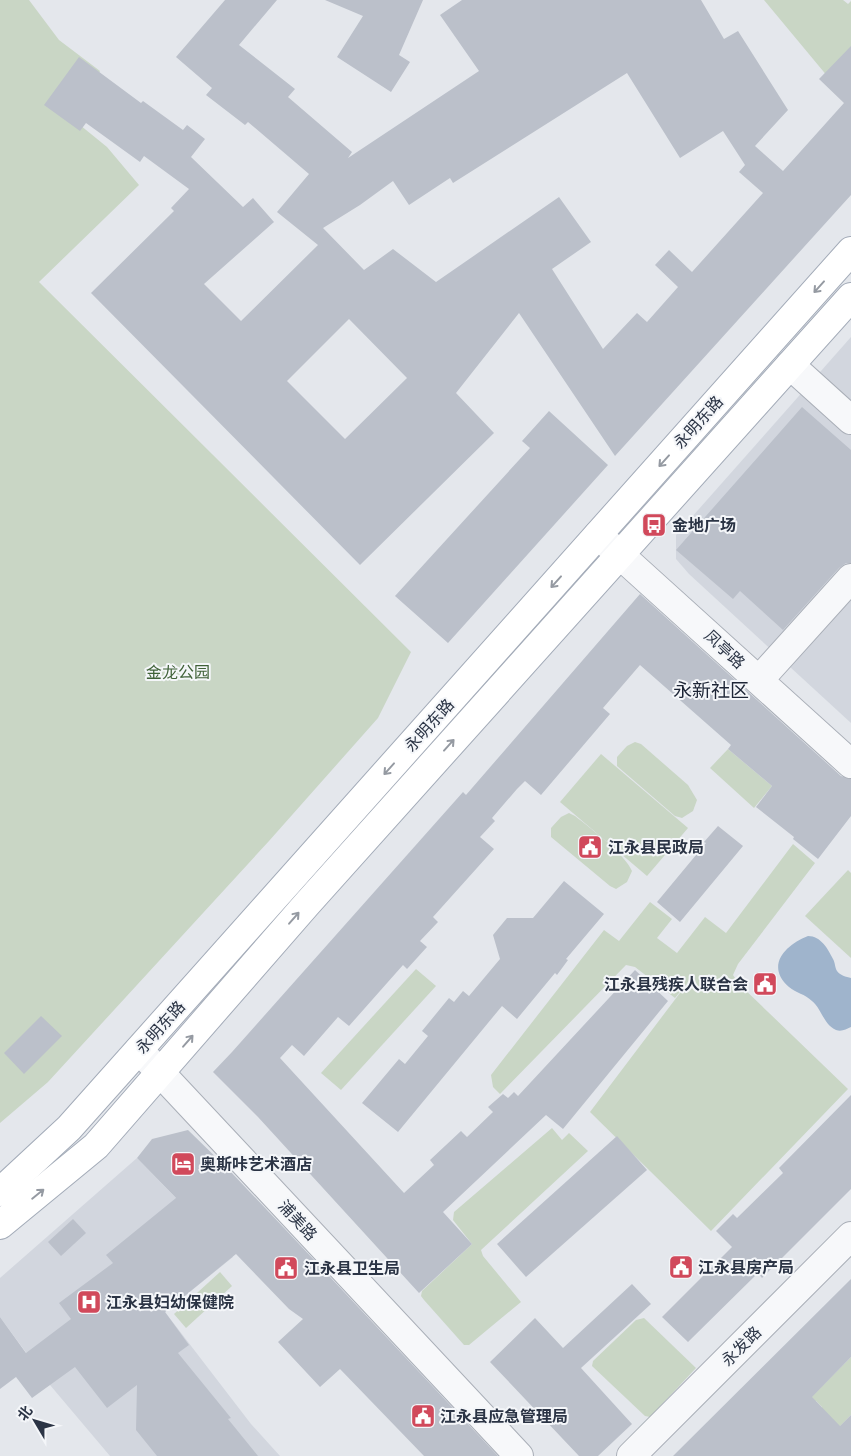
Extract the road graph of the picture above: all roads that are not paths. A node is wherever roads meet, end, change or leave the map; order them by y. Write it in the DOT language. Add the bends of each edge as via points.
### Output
graph roads {
  1 [pos="851,251"];
  2 [pos="851,296"];
  3 [pos="790,365"];
  4 [pos="851,420"];
  5 [pos="598,535"];
  6 [pos="620,554"];
  7 [pos="851,578"];
  8 [pos="759,680"];
  9 [pos="851,764"];
  10 [pos="139,1050"];
  11 [pos="161,1072"];
  12 [pos="0,1192"];
  13 [pos="0,1225"];
  14 [pos="851,1236"];
  15 [pos="519,1456"];
  16 [pos="631,1456"];
  1 -- 5 [label="main road, 永明东路, one-way"];
  2 -- 3 [label="main road, 永明东路"];
  3 -- 4 [label="street"];
  3 -- 6 [label="main road, 永明东路"];
  5 -- 6 [label="street, 凤亭路"];
  5 -- 10 [label="main road, 永明东路, one-way"];
  6 -- 8 [label="street, 凤亭路"];
  11 -- 6 [label="main road, 永明东路, one-way"];
  7 -- 8 [label="street"];
  8 -- 9 [label="street, 凤亭路"];
  10 -- 11 [label="street, 浦美路"];
  10 -- 12 [label="main road, 永明东路" via="69,1128"];
  13 -- 11 [label="main road, 永明东路, one-way" via="96,1146"];
  11 -- 15 [label="street, 浦美路"];
  14 -- 16 [label="street, 永发路"];
}
